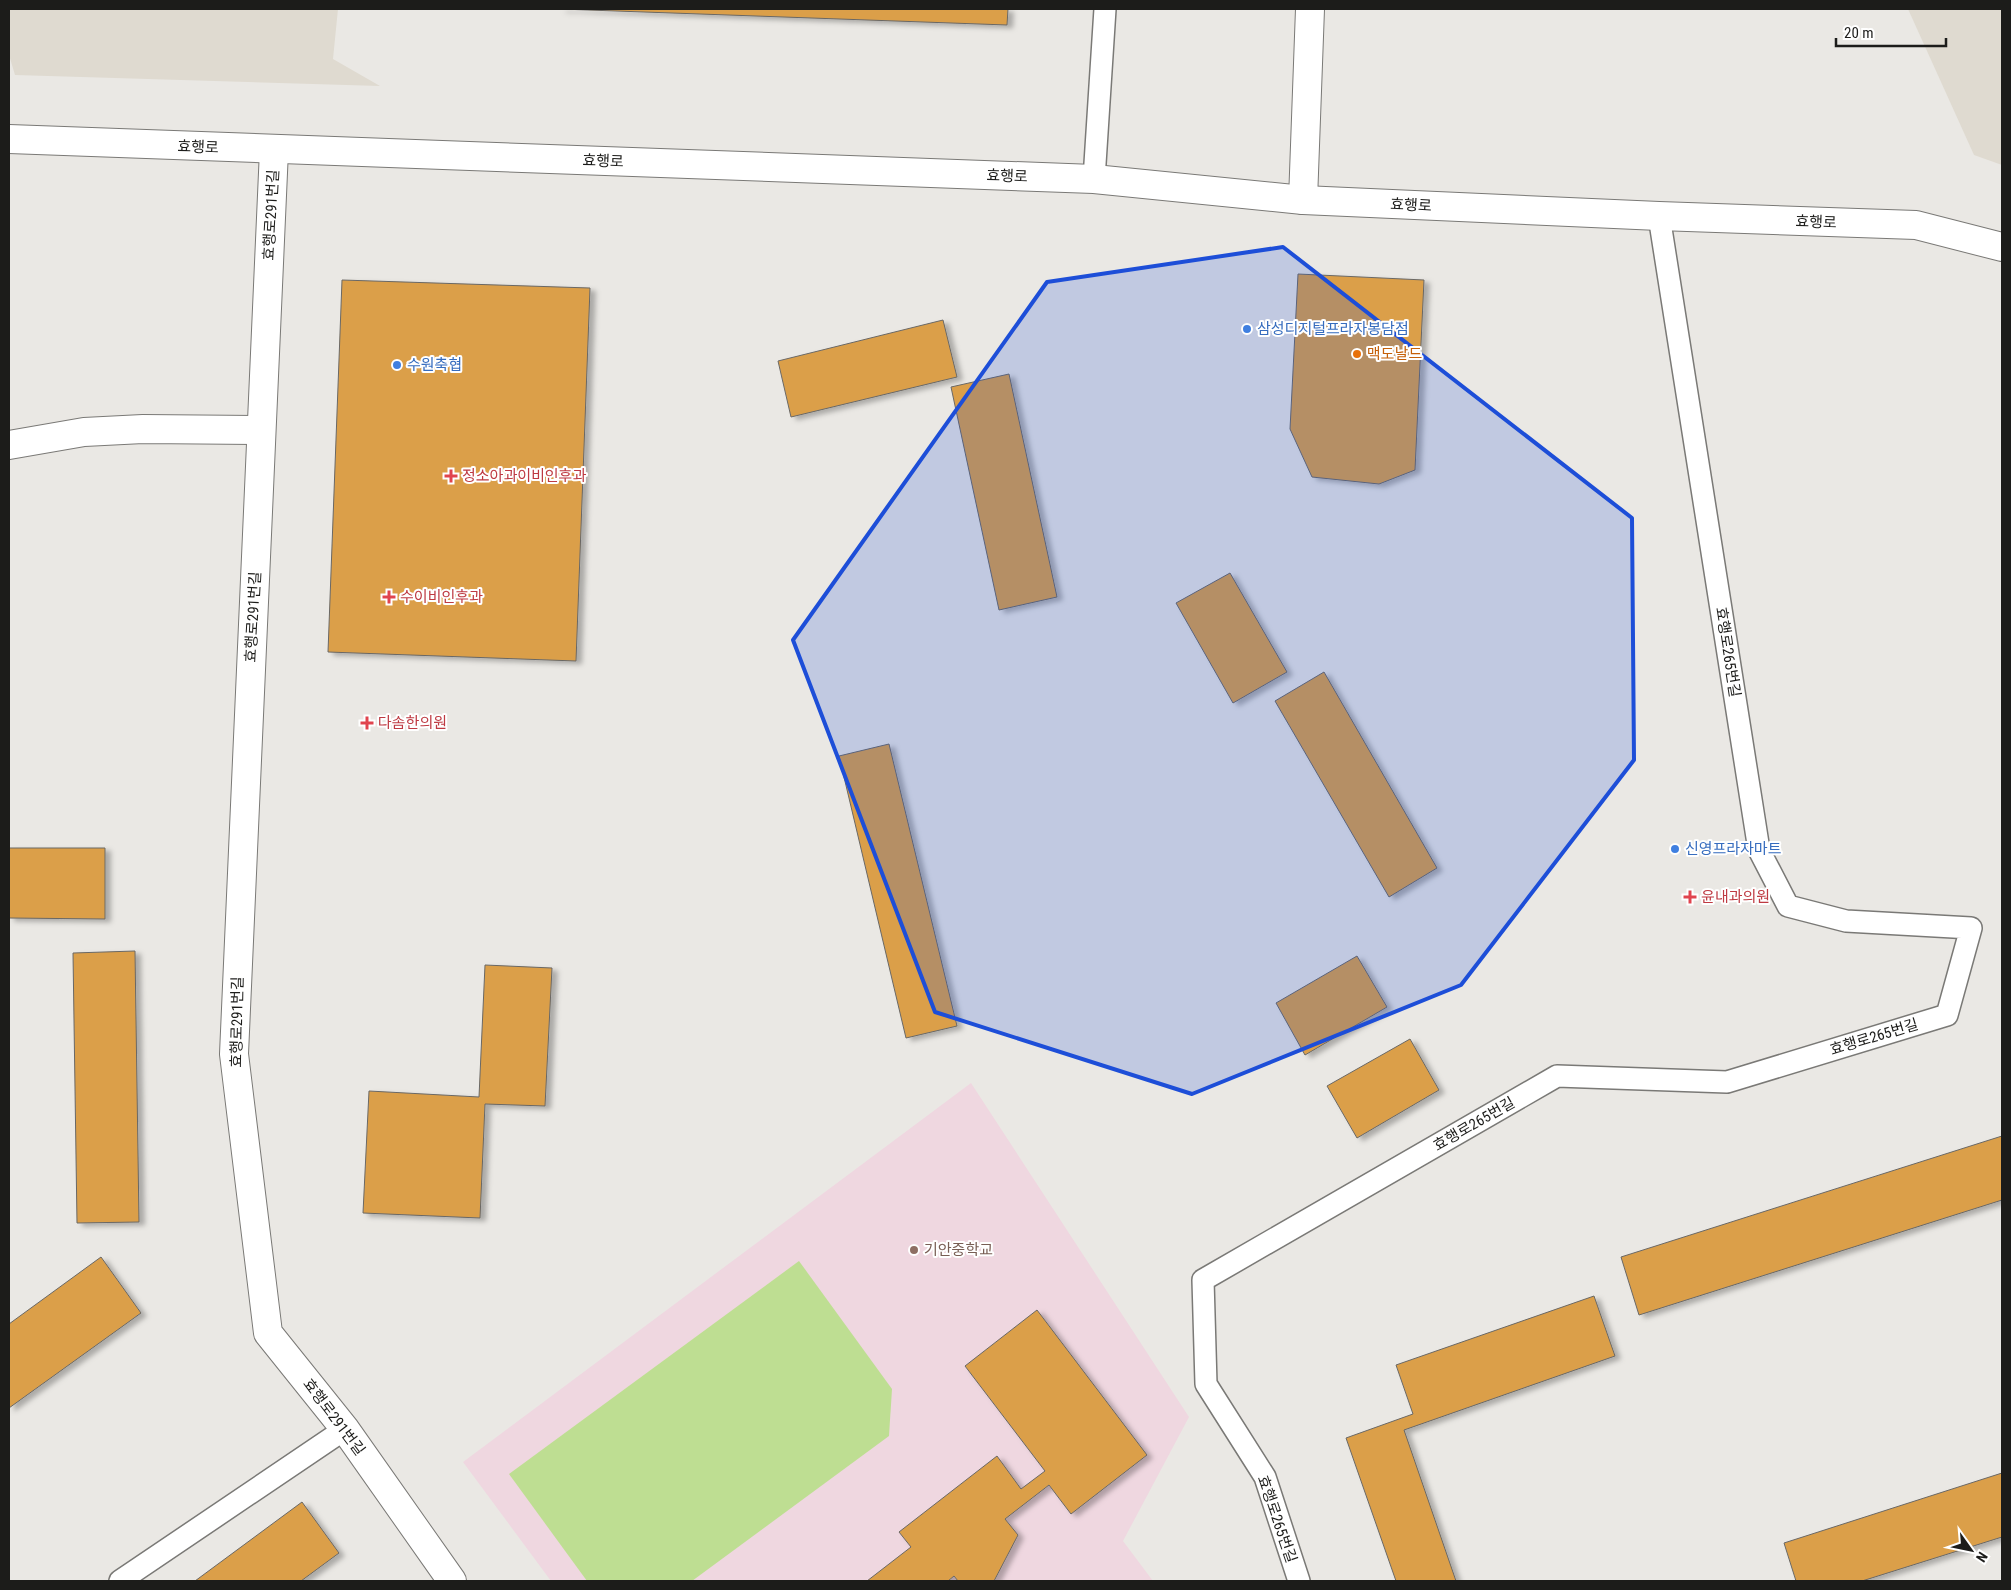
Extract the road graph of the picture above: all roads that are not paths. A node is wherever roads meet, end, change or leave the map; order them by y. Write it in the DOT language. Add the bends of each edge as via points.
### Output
graph roads {
  1 [pos="1105,9"];
  2 [pos="1310,9"];
  3 [pos="9,139"];
  4 [pos="274,150"];
  5 [pos="1094,179"];
  6 [pos="1303,200"];
  7 [pos="1659,216"];
  8 [pos="2002,246"];
  9 [pos="262,430"];
  10 [pos="9,445"];
  11 [pos="345,1429"];
  12 [pos="120,1581"];
  13 [pos="452,1581"];
  14 [pos="1299,1581"];
  1 -- 5 [label="lane"];
  2 -- 6 [label="main road"];
  3 -- 4 [label="main road, 효행로"];
  4 -- 5 [label="main road, 효행로"];
  4 -- 9 [label="main road, 효행로291번길"];
  5 -- 6 [label="main road, 효행로"];
  6 -- 7 [label="main road, 효행로"];
  7 -- 8 [label="main road, 효행로" via="1916,225"];
  7 -- 14 [label="lane, 효행로265번길" via="1758,850 1788,906 1846,922 1971,928 1947,1015 1727,1082 1557,1076 1203,1280 1206,1384 1265,1477"];
  9 -- 10 [label="main road" via="114,430"];
  9 -- 11 [label="main road, 효행로291번길" via="234,1054 268,1333"];
  11 -- 12 [label="lane"];
  11 -- 13 [label="main road, 효행로291번길"];
}
